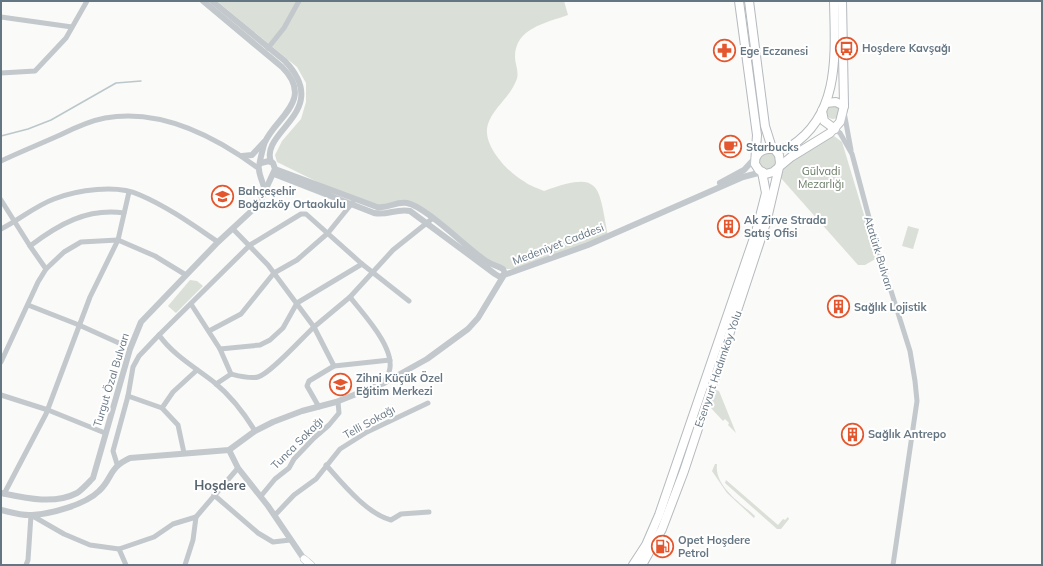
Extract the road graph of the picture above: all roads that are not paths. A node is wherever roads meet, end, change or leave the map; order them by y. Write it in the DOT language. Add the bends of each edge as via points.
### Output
graph roads {
  1 [pos="87,1"];
  2 [pos="203,1"];
  3 [pos="212,1"];
  4 [pos="299,1"];
  5 [pos="739,1"];
  6 [pos="749,1"];
  7 [pos="834,1"];
  8 [pos="842,1"];
  9 [pos="1,17"];
  10 [pos="72,27"];
  11 [pos="268,48"];
  12 [pos="1,73"];
  13 [pos="826,103"];
  14 [pos="844,108"];
  15 [pos="822,111"];
  16 [pos="835,130"];
  17 [pos="266,139"];
  18 [pos="773,150"];
  19 [pos="852,154"];
  20 [pos="242,156"];
  21 [pos="756,157"];
  22 [pos="1,161"];
  23 [pos="271,162"];
  24 [pos="260,165"];
  25 [pos="779,167"];
  26 [pos="762,172"];
  27 [pos="273,173"];
  28 [pos="261,175"];
  29 [pos="265,190"];
  30 [pos="129,192"];
  31 [pos="1,200"];
  32 [pos="354,200"];
  33 [pos="683,202"];
  34 [pos="350,205"];
  35 [pos="124,213"];
  36 [pos="430,220"];
  37 [pos="15,222"];
  38 [pos="233,228"];
  39 [pos="1,229"];
  40 [pos="328,233"];
  41 [pos="118,240"];
  42 [pos="218,242"];
  43 [pos="250,245"];
  44 [pos="30,246"];
  45 [pos="362,264"];
  46 [pos="46,269"];
  47 [pos="274,273"];
  48 [pos="373,273"];
  49 [pos="186,275"];
  50 [pos="504,275"];
  51 [pos="350,297"];
  52 [pos="410,301"];
  53 [pos="297,303"];
  54 [pos="191,304"];
  55 [pos="28,305"];
  56 [pos="79,325"];
  57 [pos="314,327"];
  58 [pos="209,331"];
  59 [pos="159,335"];
  60 [pos="120,344"];
  61 [pos="220,349"];
  62 [pos="390,360"];
  63 [pos="1,362"];
  64 [pos="334,366"];
  65 [pos="197,370"];
  66 [pos="231,374"];
  67 [pos="384,383"];
  68 [pos="216,384"];
  69 [pos="1,395"];
  70 [pos="128,396"];
  71 [pos="338,402"];
  72 [pos="428,403"];
  73 [pos="319,407"];
  74 [pos="162,408"];
  75 [pos="48,410"];
  76 [pos="255,431"];
  77 [pos="105,433"];
  78 [pos="229,450"];
  79 [pos="184,453"];
  80 [pos="117,464"];
  81 [pos="326,465"];
  82 [pos="238,468"];
  83 [pos="2,494"];
  84 [pos="214,495"];
  85 [pos="261,496"];
  86 [pos="1,510"];
  87 [pos="429,512"];
  88 [pos="30,515"];
  89 [pos="274,516"];
  90 [pos="196,517"];
  91 [pos="662,517"];
  92 [pos="290,540"];
  93 [pos="119,550"];
  94 [pos="305,562"];
  95 [pos="26,565"];
  96 [pos="126,565"];
  97 [pos="184,565"];
  98 [pos="311,565"];
  99 [pos="633,565"];
  100 [pos="642,565"];
  101 [pos="893,565"];
  1 -- 10 [label="street"];
  2 -- 17 [label="street" via="282,67 291,79 292,105"];
  3 -- 11 [label="street"];
  4 -- 11 [label="street" via="284,28"];
  5 -- 21 [label="main road" via="757,135"];
  6 -- 18 [label="main road" via="765,126"];
  7 -- 13 [label="main road" via="833,75"];
  8 -- 14 [label="main road, Atatürk Bulvarı"];
  9 -- 10 [label="street"];
  10 -- 12 [label="street" via="66,38 35,71"];
  11 -- 23 [label="street" via="292,69 301,94 297,112 271,147"];
  13 -- 14 [label="main road" via="836,102"];
  13 -- 15 [label="main road"];
  14 -- 16 [label="main road, Atatürk Bulvarı"];
  14 -- 19 [label="street, Atatürk Bulvarı"];
  15 -- 16 [label="main road" via="824,121"];
  15 -- 18 [label="main road" via="798,141 785,149"];
  16 -- 19 [label="street, Atatürk Bulvarı"];
  16 -- 25 [label="main road"];
  17 -- 20 [label="street" via="252,155"];
  17 -- 24 [label="street"];
  18 -- 21 [label="main road" via="761,150"];
  18 -- 25 [label="main road" via="779,155"];
  19 -- 101 [label="street, Atatürk Bulvarı" via="875,240 910,350 916,386 917,401"];
  20 -- 22 [label="street" via="175,123 150,118 114,117 87,123"];
  20 -- 24 [label="street"];
  21 -- 26 [label="main road" via="755,164"];
  21 -- 33 [label="street" via="744,170"];
  23 -- 24 [label="street" via="266,160"];
  23 -- 27 [label="street"];
  24 -- 28 [label="street"];
  25 -- 26 [label="main road" via="773,172"];
  25 -- 91 [label="main road, Esenyurt Hadımköy Yolu" via="766,223 684,471"];
  26 -- 33 [label="street" via="743,177"];
  26 -- 91 [label="main road, Esenyurt Hadımköy Yolu" via="766,193 756,232"];
  27 -- 28 [label="street" via="266,177"];
  27 -- 29 [label="street, Turgut Özal Bulvarı"];
  27 -- 32 [label="street"];
  27 -- 34 [label="street"];
  28 -- 29 [label="street"];
  29 -- 38 [label="street, Turgut Özal Bulvarı" via="259,204"];
  30 -- 35 [label="street"];
  30 -- 37 [label="street" via="92,189 53,199"];
  30 -- 42 [label="street" via="139,194 182,216"];
  31 -- 37 [label="street"];
  32 -- 34 [label="street"];
  32 -- 36 [label="street" via="384,208 406,202 416,206"];
  33 -- 50 [label="street, Medeniyet Caddesi" via="588,245"];
  34 -- 36 [label="street" via="378,214 410,211"];
  34 -- 40 [label="street"];
  35 -- 41 [label="street"];
  35 -- 44 [label="street" via="108,211 80,217 55,227"];
  36 -- 48 [label="street" via="393,250"];
  36 -- 50 [label="street" via="495,274 500,277"];
  37 -- 39 [label="street"];
  37 -- 44 [label="street"];
  38 -- 42 [label="street, Turgut Özal Bulvarı"];
  38 -- 43 [label="street"];
  40 -- 43 [label="street" via="306,214 301,214"];
  40 -- 45 [label="street"];
  40 -- 47 [label="street" via="296,260"];
  41 -- 46 [label="street" via="81,242 64,252"];
  41 -- 49 [label="street" via="155,256"];
  41 -- 56 [label="street"];
  42 -- 49 [label="street, Turgut Özal Bulvarı"];
  43 -- 47 [label="street"];
  43 -- 54 [label="street"];
  44 -- 46 [label="street"];
  45 -- 48 [label="street"];
  45 -- 53 [label="street"];
  46 -- 55 [label="street"];
  47 -- 53 [label="street"];
  47 -- 58 [label="street" via="240,314"];
  48 -- 51 [label="street"];
  48 -- 52 [label="street"];
  49 -- 77 [label="street, Turgut Özal Bulvarı" via="141,322 130,349"];
  50 -- 67 [label="street, Medeniyet Caddesi" via="478,318 468,329 427,359"];
  51 -- 57 [label="street"];
  51 -- 62 [label="street" via="385,343"];
  53 -- 57 [label="street"];
  53 -- 61 [label="street" via="283,328 270,340 260,345"];
  54 -- 58 [label="street"];
  54 -- 59 [label="street"];
  55 -- 56 [label="street"];
  55 -- 63 [label="street"];
  56 -- 60 [label="street"];
  56 -- 75 [label="street"];
  57 -- 64 [label="street"];
  57 -- 66 [label="street" via="259,377"];
  58 -- 61 [label="street"];
  59 -- 65 [label="street"];
  59 -- 70 [label="street" via="139,356 133,367"];
  61 -- 66 [label="street"];
  62 -- 64 [label="street"];
  62 -- 67 [label="street" via="390,371"];
  64 -- 73 [label="street" via="309,381 307,386"];
  65 -- 68 [label="street"];
  65 -- 74 [label="street" via="173,392"];
  66 -- 68 [label="street"];
  67 -- 71 [label="street, Medeniyet Caddesi"];
  68 -- 76 [label="street" via="241,408"];
  69 -- 75 [label="street"];
  70 -- 74 [label="street"];
  70 -- 80 [label="street" via="113,451"];
  71 -- 73 [label="street, Medeniyet Caddesi"];
  71 -- 85 [label="street, Tunca Sokağı" via="339,413 329,426 314,438"];
  72 -- 81 [label="street, Telli Sokağı" via="367,432 340,449"];
  73 -- 76 [label="street, Medeniyet Caddesi" via="273,422"];
  74 -- 79 [label="street" via="178,425"];
  75 -- 77 [label="street"];
  75 -- 83 [label="street"];
  76 -- 78 [label="street, Medeniyet Caddesi"];
  77 -- 83 [label="street, Turgut Özal Bulvarı" via="93,478 77,493 46,500"];
  78 -- 79 [label="street"];
  78 -- 82 [label="street"];
  79 -- 80 [label="street" via="130,458"];
  80 -- 88 [label="street" via="99,491 87,499 62,510"];
  81 -- 87 [label="street" via="380,518 391,520 401,514"];
  81 -- 89 [label="street, Telli Sokağı" via="316,479 294,495"];
  82 -- 84 [label="street"];
  82 -- 85 [label="street"];
  84 -- 90 [label="street"];
  84 -- 92 [label="street" via="258,533 273,542"];
  85 -- 89 [label="street"];
  86 -- 88 [label="street"];
  88 -- 93 [label="street" via="90,545"];
  88 -- 95 [label="street"];
  89 -- 92 [label="street"];
  90 -- 93 [label="street" via="173,524 154,537"];
  90 -- 97 [label="street" via="193,540"];
  91 -- 99 [label="main road, Esenyurt Hadımköy Yolu"];
  91 -- 100 [label="main road, Esenyurt Hadımköy Yolu" via="652,549"];
  92 -- 94 [label="street"];
  93 -- 96 [label="street"];
  94 -- 98 [label="main road"];
}
